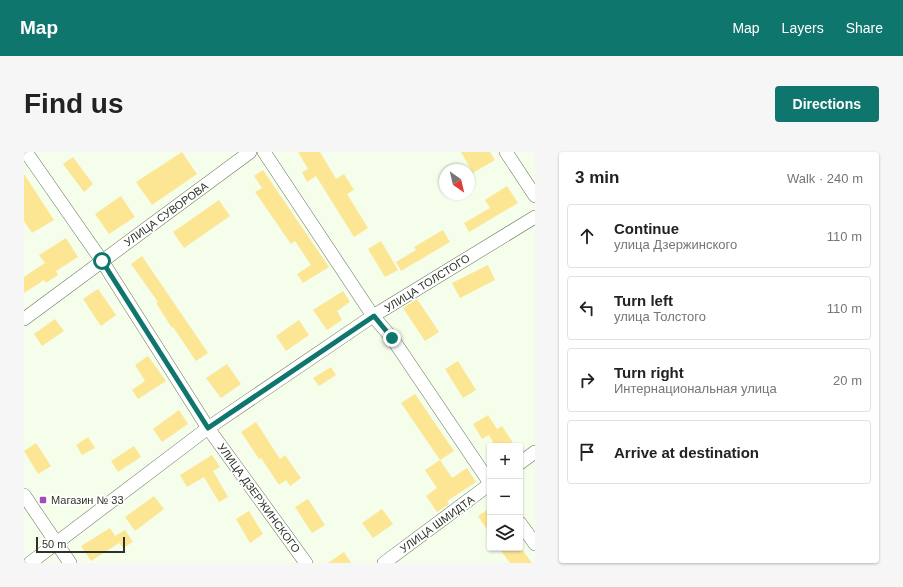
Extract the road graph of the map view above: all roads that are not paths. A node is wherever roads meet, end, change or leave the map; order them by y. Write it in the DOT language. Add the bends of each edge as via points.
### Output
graph roads {
  1 [pos="26,152"];
  2 [pos="250,152"];
  3 [pos="264,152"];
  4 [pos="506,152"];
  5 [pos="535,196"];
  6 [pos="535,217"];
  7 [pos="102,261"];
  8 [pos="374,316"];
  9 [pos="24,319"];
  10 [pos="208,428"];
  11 [pos="535,452"];
  12 [pos="523,461"];
  13 [pos="487,480"];
  14 [pos="487,486"];
  15 [pos="24,495"];
  16 [pos="523,527"];
  17 [pos="57,543"];
  18 [pos="535,544"];
  19 [pos="30,563"];
  20 [pos="70,563"];
  21 [pos="306,563"];
  22 [pos="384,563"];
  1 -- 7 [label="street, УЛИЦА ДЗЕРЖИНСКОГО"];
  2 -- 7 [label="street, УЛИЦА СУВОРОВА"];
  3 -- 8 [label="street"];
  4 -- 5 [label="street"];
  6 -- 8 [label="street, УЛИЦА ТОЛСТОГО"];
  7 -- 9 [label="street, УЛИЦА СУВОРОВА"];
  7 -- 10 [label="street, УЛИЦА ДЗЕРЖИНСКОГО"];
  8 -- 10 [label="street, УЛИЦА ТОЛСТОГО"];
  8 -- 13 [label="street" via="392,338"];
  10 -- 17 [label="street, УЛИЦА ТОЛСТОГО"];
  10 -- 21 [label="street, УЛИЦА ДЗЕРЖИНСКОГО"];
  11 -- 12 [label="street"];
  14 -- 22 [label="street, УЛИЦА ШМИДТА"];
  15 -- 17 [label="street"];
  16 -- 18 [label="street"];
  17 -- 19 [label="street, УЛИЦА ТОЛСТОГО"];
  17 -- 20 [label="street"];
}
